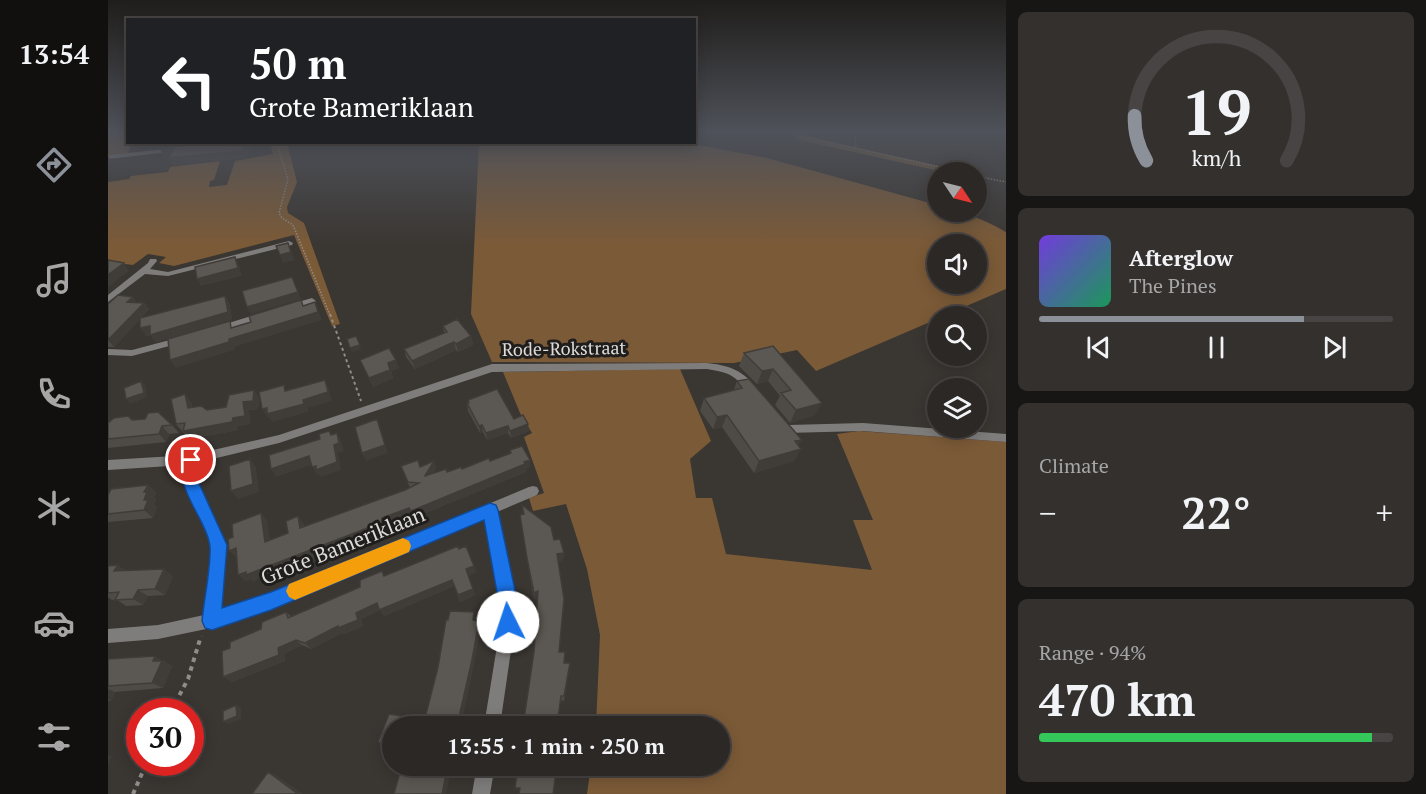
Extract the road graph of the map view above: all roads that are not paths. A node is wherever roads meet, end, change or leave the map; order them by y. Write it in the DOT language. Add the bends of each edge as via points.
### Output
graph roads {
  1 [pos="289,243"];
  2 [pos="153,261"];
  3 [pos="143,271"];
  4 [pos="108,299"];
  5 [pos="312,301"];
  6 [pos="279,311"];
  7 [pos="268,314"];
  8 [pos="213,330"];
  9 [pos="191,337"];
  10 [pos="108,352"];
  11 [pos="757,396"];
  12 [pos="772,413"];
  13 [pos="1006,438"];
  14 [pos="191,460"];
  15 [pos="108,465"];
  16 [pos="533,491"];
  17 [pos="490,510"];
  18 [pos="208,622"];
  19 [pos="108,636"];
  20 [pos="494,716"];
  21 [pos="484,776"];
  22 [pos="481,794"];
  1 -- 3 [label="street" via="168,274"];
  2 -- 3 [label="street"];
  3 -- 4 [label="street"];
  5 -- 6 [label="street"];
  7 -- 8 [label="street"];
  9 -- 10 [label="street" via="132,353"];
  11 -- 14 [label="street, Rode-Rokstraat" via="742,377 729,369 707,366 492,368 279,439"];
  12 -- 13 [label="street" via="786,429 863,427"];
  14 -- 15 [label="street, Rode-Rokstraat"];
  14 -- 18 [label="street" via="189,479 218,545"];
  16 -- 17 [label="street, Grote Bameriklaan"];
  17 -- 18 [label="street, Grote Bameriklaan" via="271,601"];
  17 -- 20 [label="street" via="510,609"];
  18 -- 19 [label="street, Grote Bameriklaan"];
  21 -- 22 [label="street"];
}
